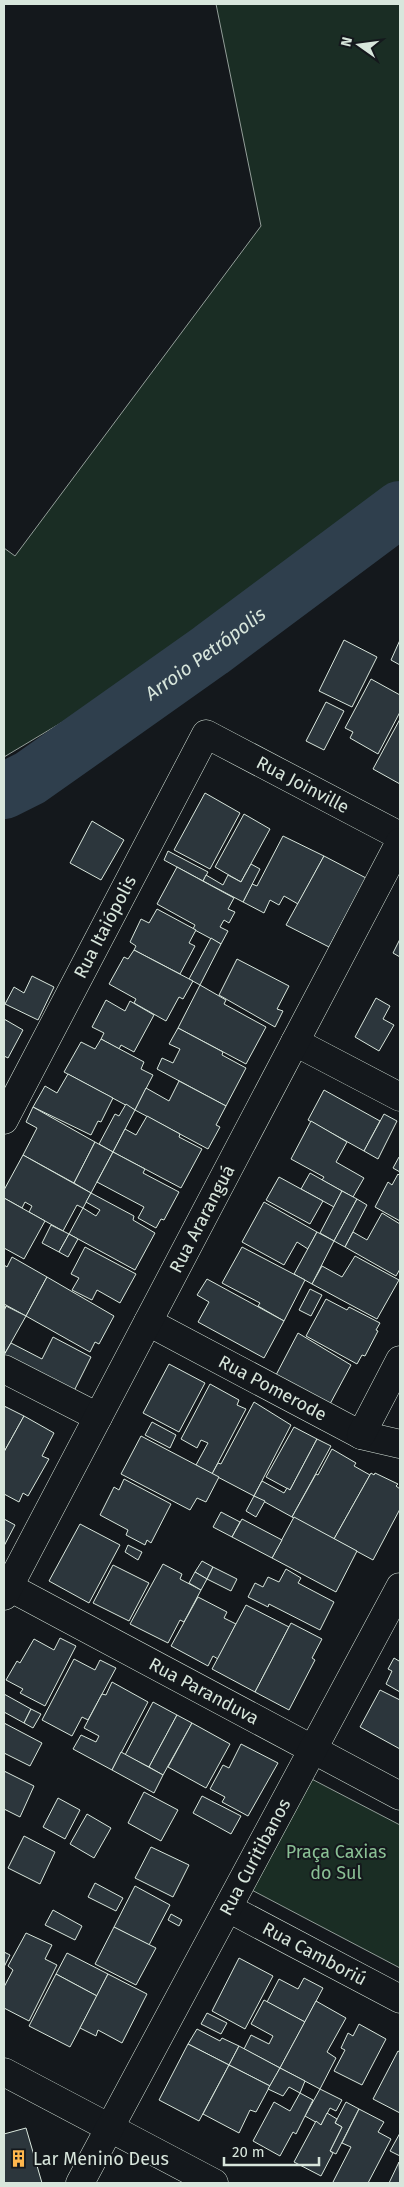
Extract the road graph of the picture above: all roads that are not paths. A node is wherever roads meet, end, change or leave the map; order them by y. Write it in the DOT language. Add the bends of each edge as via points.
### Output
graph roads {
  1 [pos="206,734"];
  2 [pos="400,836"];
  3 [pos="400,842"];
  4 [pos="295,1042"];
  5 [pos="400,1097"];
  6 [pos="4,1120"];
  7 [pos="148,1322"];
  8 [pos="400,1360"];
  9 [pos="4,1369"];
  10 [pos="98,1417"];
  11 [pos="361,1435"];
  12 [pos="400,1444"];
  13 [pos="400,1587"];
  14 [pos="6,1592"];
  15 [pos="313,1750"];
  16 [pos="400,1796"];
  17 [pos="228,1908"];
  18 [pos="400,1999"];
  19 [pos="4,2072"];
  20 [pos="110,2128"];
  21 [pos="80,2183"];
  22 [pos="214,2183"];
  1 -- 2 [label="street, Rua Joinville"];
  1 -- 6 [label="street, Rua Itaiópolis"];
  3 -- 4 [label="street, Rua Araranguá"];
  4 -- 5 [label="street"];
  4 -- 7 [label="street, Rua Araranguá"];
  7 -- 10 [label="street, Rua Araranguá"];
  7 -- 11 [label="street, Rua Pomerode"];
  8 -- 11 [label="street"];
  9 -- 10 [label="street"];
  10 -- 14 [label="street, Rua Araranguá"];
  11 -- 12 [label="street, Rua Pomerode"];
  13 -- 15 [label="street, Rua Curitibanos"];
  14 -- 15 [label="street, Rua Paranduva"];
  15 -- 16 [label="street, Rua Paranduva"];
  15 -- 17 [label="street, Rua Curitibanos"];
  17 -- 18 [label="street, Rua Camboriú"];
  17 -- 20 [label="street, Rua Curitibanos"];
  19 -- 20 [label="street"];
  20 -- 21 [label="street, Rua Curitibanos"];
  20 -- 22 [label="street"];
}
